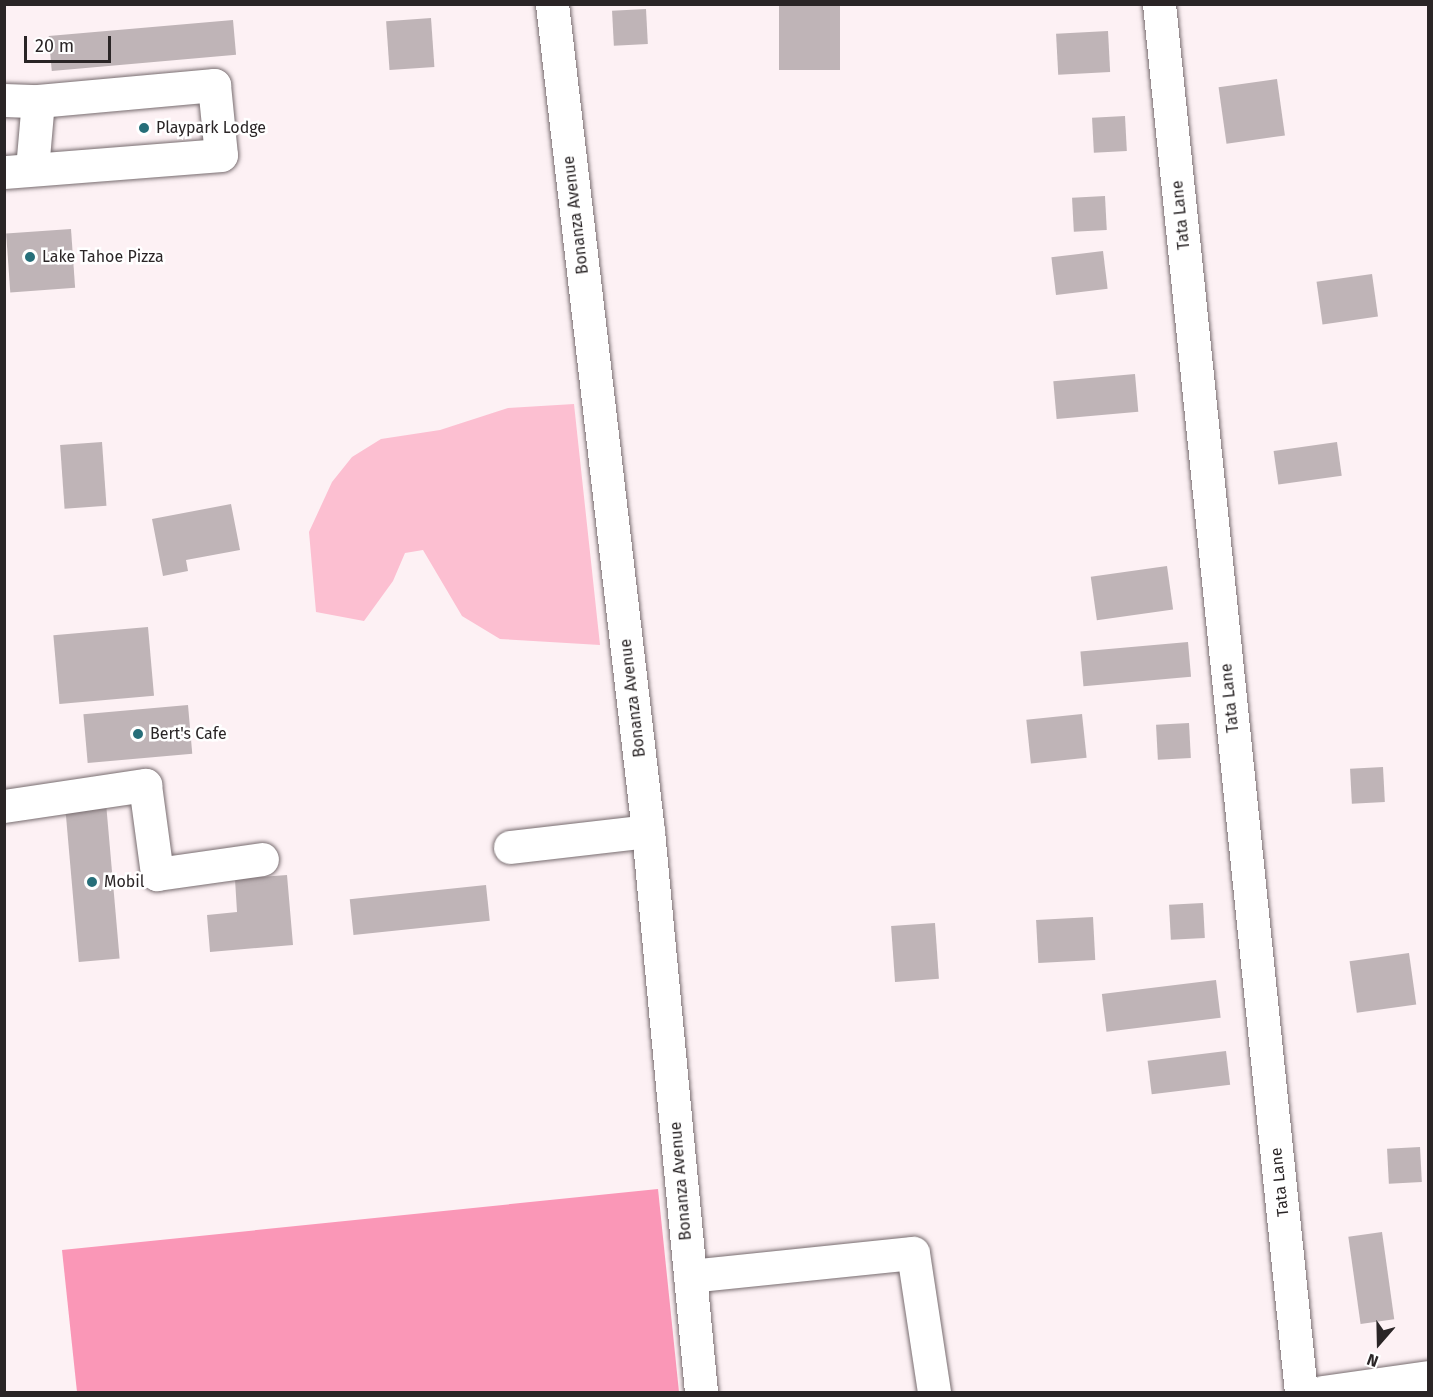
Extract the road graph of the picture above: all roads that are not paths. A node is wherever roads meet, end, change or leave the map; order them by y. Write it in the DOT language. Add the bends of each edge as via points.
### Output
graph roads {
  1 [pos="552,4"];
  2 [pos="1159,4"];
  3 [pos="4,100"];
  4 [pos="38,101"];
  5 [pos="18,170"];
  6 [pos="4,806"];
  7 [pos="648,831"];
  8 [pos="510,847"];
  9 [pos="262,859"];
  10 [pos="690,1276"];
  11 [pos="1428,1377"];
  12 [pos="701,1392"];
  13 [pos="934,1392"];
  14 [pos="1301,1392"];
  15 [pos="1323,1392"];
  1 -- 7 [label="street, Bonanza Avenue"];
  2 -- 14 [label="street, Tata Lane"];
  3 -- 4 [label="street"];
  4 -- 5 [label="street"];
  4 -- 5 [label="street" via="214,85 221,155"];
  6 -- 9 [label="street" via="145,786 158,874"];
  7 -- 8 [label="street"];
  7 -- 10 [label="street, Bonanza Avenue"];
  10 -- 12 [label="street, Bonanza Avenue"];
  10 -- 13 [label="street" via="913,1253"];
  11 -- 15 [label="street"];
}
